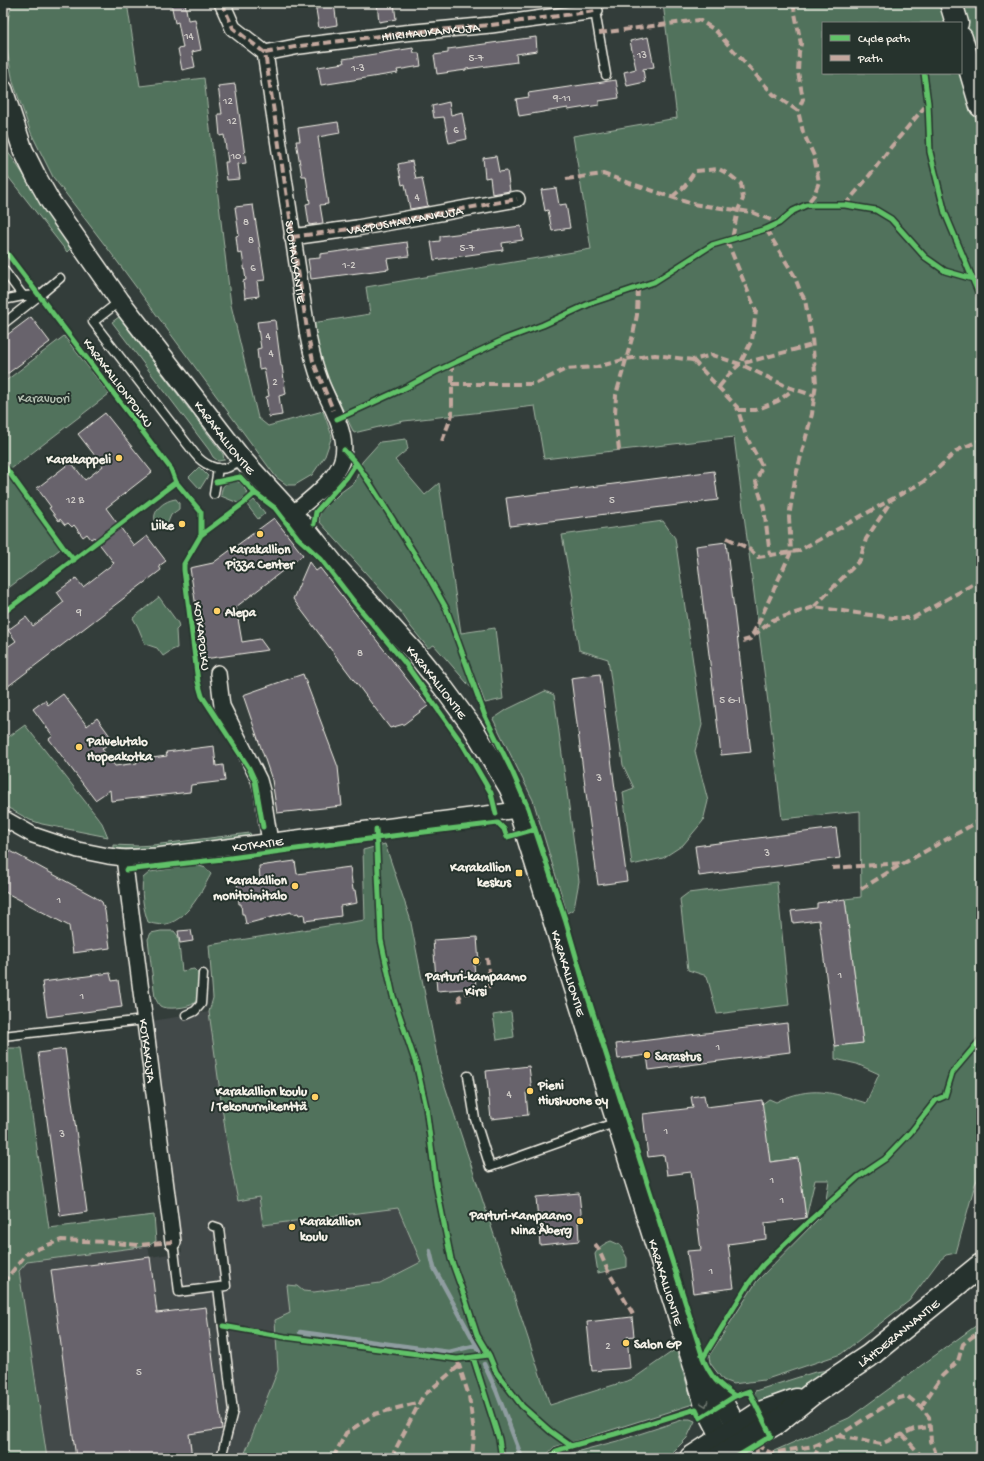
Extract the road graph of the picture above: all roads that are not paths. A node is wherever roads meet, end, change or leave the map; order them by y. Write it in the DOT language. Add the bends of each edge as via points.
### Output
graph roads {
  1 [pos="222,3"];
  2 [pos="951,3"];
  3 [pos="595,11"];
  4 [pos="957,22"];
  5 [pos="962,41"];
  6 [pos="265,53"];
  7 [pos="606,75"];
  8 [pos="3,90"];
  9 [pos="981,106"];
  10 [pos="517,199"];
  11 [pos="292,237"];
  12 [pos="3,269"];
  13 [pos="60,278"];
  14 [pos="23,296"];
  15 [pos="40,296"];
  16 [pos="3,300"];
  17 [pos="120,301"];
  18 [pos="3,324"];
  19 [pos="241,458"];
  20 [pos="218,468"];
  21 [pos="214,494"];
  22 [pos="292,514"];
  23 [pos="218,673"];
  24 [pos="518,810"];
  25 [pos="3,818"];
  26 [pos="270,842"];
  27 [pos="124,858"];
  28 [pos="203,974"];
  29 [pos="186,1015"];
  30 [pos="144,1020"];
  31 [pos="3,1036"];
  32 [pos="468,1076"];
  33 [pos="617,1122"];
  34 [pos="213,1226"];
  35 [pos="173,1242"];
  36 [pos="981,1265"];
  37 [pos="218,1287"];
  38 [pos="729,1442"];
  39 [pos="221,1458"];
  40 [pos="691,1458"];
  1 -- 6 [label="street" via="233,28"];
  2 -- 4 [label="main road"];
  3 -- 6 [label="street, HIIRIHAUKANKUJA" via="300,46"];
  3 -- 7 [label="lane"];
  5 -- 9 [label="main road"];
  6 -- 11 [label="street, SUOHAUKANTIE"];
  8 -- 17 [label="street, KARAKALLIONTIE" via="23,150 36,176 50,201"];
  10 -- 11 [label="street, VARPUSHAUKANKUJA"];
  11 -- 22 [label="street, SUOHAUKANTIE" via="313,361 337,419 344,450 340,466 330,479"];
  12 -- 14 [label="lane"];
  13 -- 15 [label="lane"];
  14 -- 15 [label="lane"];
  14 -- 16 [label="lane"];
  15 -- 18 [label="lane"];
  17 -- 19 [label="street, KARAKALLIONTIE"];
  17 -- 20 [label="lane" via="93,322 195,454 202,462"];
  19 -- 20 [label="lane" via="230,467"];
  19 -- 22 [label="street, KARAKALLIONTIE"];
  20 -- 21 [label="lane"];
  22 -- 24 [label="street, KARAKALLIONTIE" via="416,654 459,709 509,788"];
  23 -- 26 [label="street, KOTKAPOLKU" via="222,706 259,780"];
  24 -- 26 [label="street, KOTKATIE"];
  24 -- 33 [label="street, KARAKALLIONTIE"];
  25 -- 27 [label="street, KOTKATIE" via="33,835 78,850"];
  26 -- 27 [label="street, KOTKATIE"];
  27 -- 30 [label="street, KOTKAKUJA"];
  28 -- 29 [label="lane" via="201,1004 195,1011"];
  30 -- 31 [label="lane"];
  30 -- 35 [label="street, KOTKAKUJA"];
  32 -- 33 [label="lane" via="475,1118 490,1166"];
  33 -- 38 [label="street, KARAKALLIONTIE" via="704,1404"];
  34 -- 37 [label="lane" via="219,1228 226,1286"];
  35 -- 37 [label="lane" via="179,1292"];
  36 -- 38 [label="main road, LÄHDERANNANTIE" via="869,1356 812,1394 760,1413"];
  37 -- 39 [label="lane" via="233,1411"];
  38 -- 40 [label="main road, LÄHDERANNANTIE"];
}
